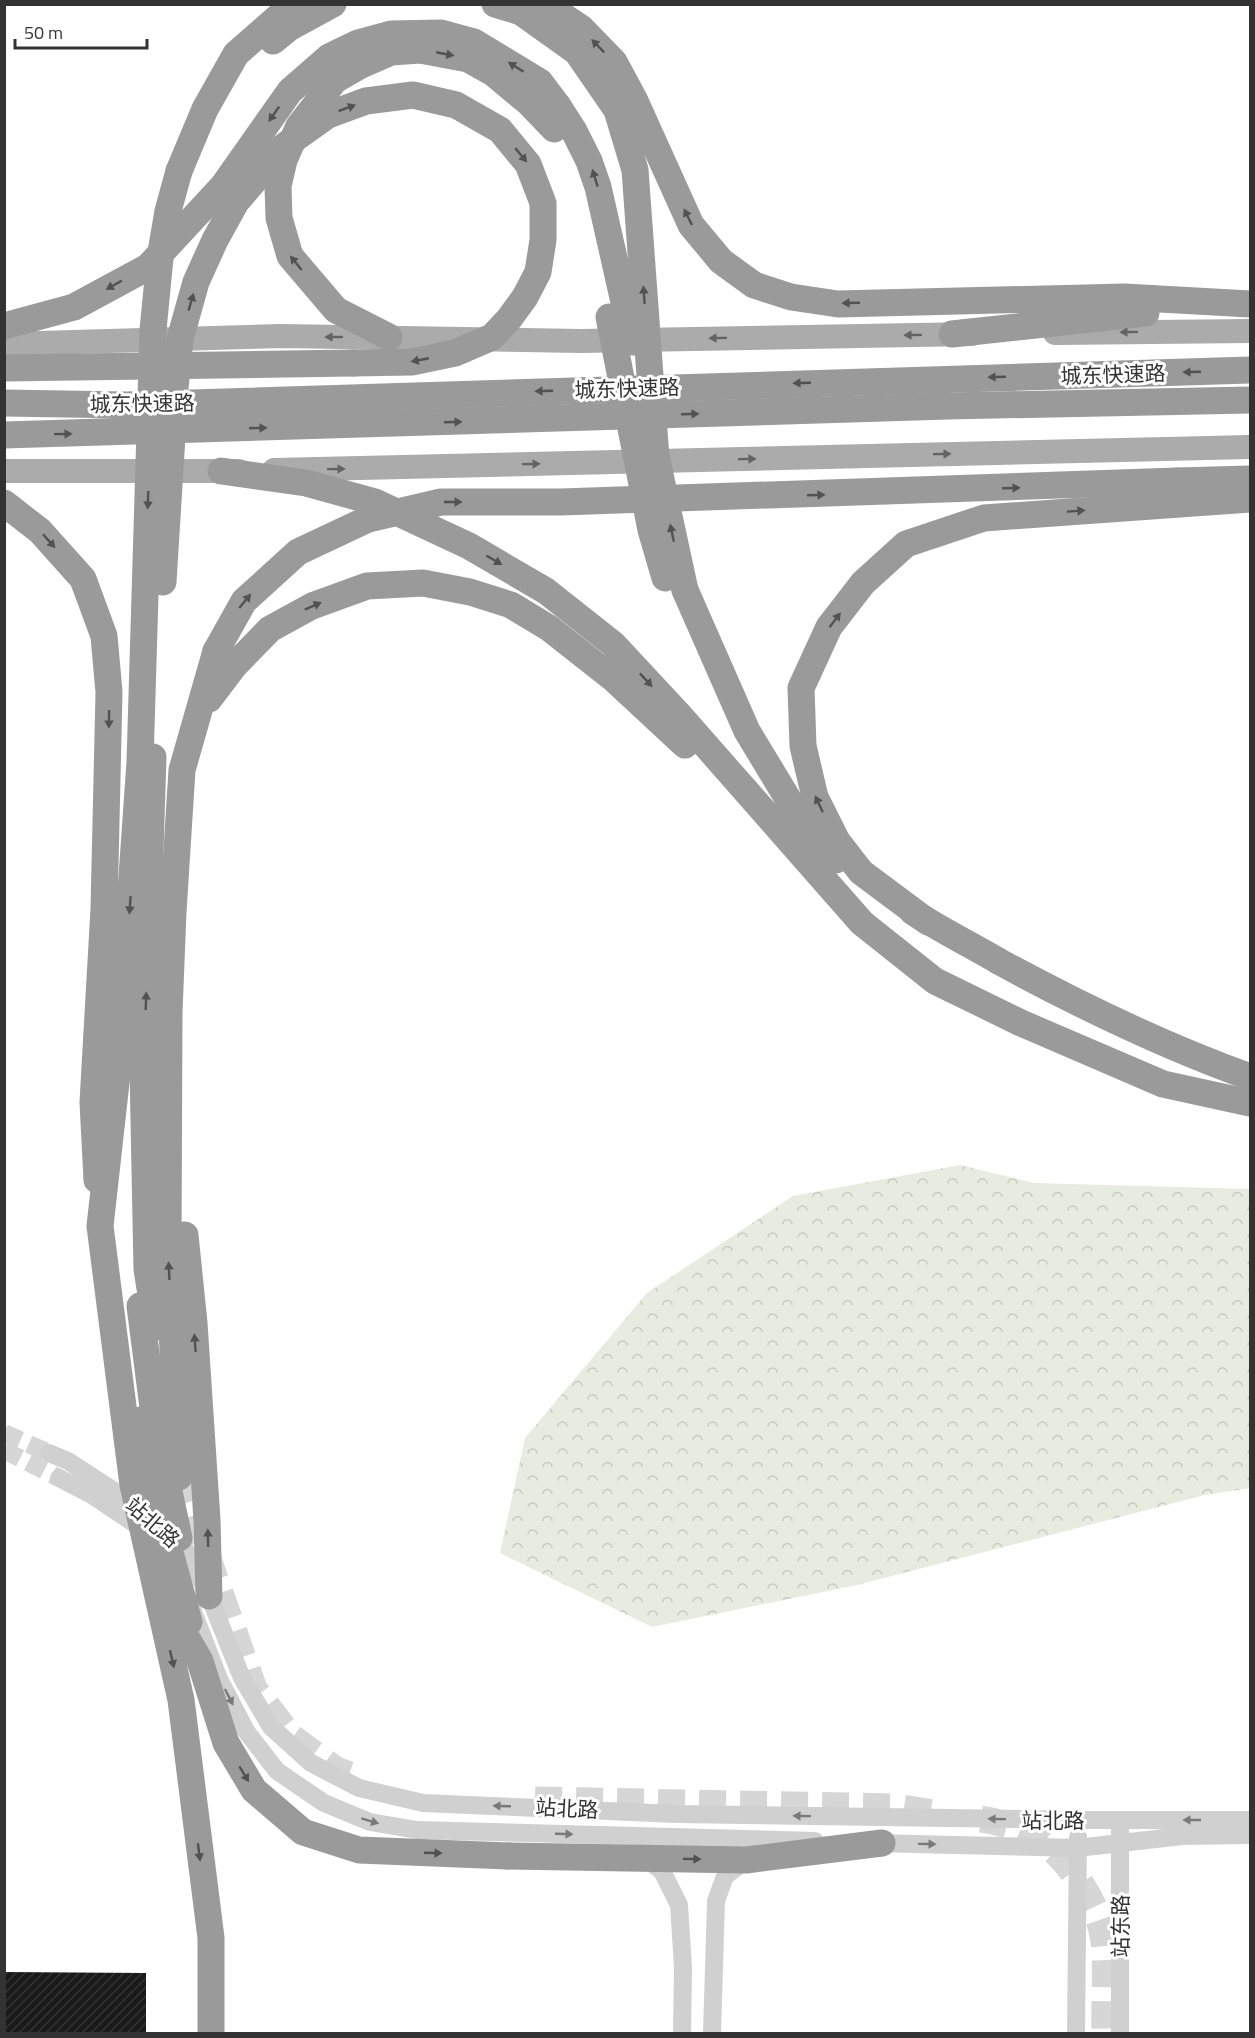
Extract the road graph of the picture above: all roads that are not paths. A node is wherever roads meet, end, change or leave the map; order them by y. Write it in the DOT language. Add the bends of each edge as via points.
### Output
graph roads {
  1 [pos="293,4"];
  2 [pos="333,4"];
  3 [pos="495,4"];
  4 [pos="545,4"];
  5 [pos="205,109"];
  6 [pos="556,118"];
  7 [pos="1238,304"];
  8 [pos="4,326"];
  9 [pos="1251,331"];
  10 [pos="952,334"];
  11 [pos="389,337"];
  12 [pos="4,344"];
  13 [pos="4,368"];
  14 [pos="1251,370"];
  15 [pos="1251,400"];
  16 [pos="4,403"];
  17 [pos="4,435"];
  18 [pos="1251,447"];
  19 [pos="656,458"];
  20 [pos="4,471"];
  21 [pos="221,471"];
  22 [pos="1251,478"];
  23 [pos="1251,499"];
  24 [pos="4,503"];
  25 [pos="678,595"];
  26 [pos="197,716"];
  27 [pos="748,793"];
  28 [pos="794,845"];
  29 [pos="928,922"];
  30 [pos="169,1012"];
  31 [pos="144,1047"];
  32 [pos="117,1069"];
  33 [pos="1251,1077"];
  34 [pos="1251,1103"];
  35 [pos="100,1226"];
  36 [pos="49,1453"];
  37 [pos="59,1478"];
  38 [pos="133,1485"];
  39 [pos="178,1538"];
  40 [pos="209,1596"];
  41 [pos="200,1661"];
  42 [pos="1079,1820"];
  43 [pos="1121,1820"];
  44 [pos="1251,1820"];
  45 [pos="1251,1835"];
  46 [pos="1120,1842"];
  47 [pos="882,1843"];
  48 [pos="1077,1848"];
  49 [pos="645,1858"];
  50 [pos="746,1860"];
  51 [pos="211,2034"];
  52 [pos="682,2034"];
  53 [pos="712,2034"];
  54 [pos="1076,2034"];
  55 [pos="1120,2034"];
  1 -- 5 [label="highway" via="236,54"];
  2 -- 5 [label="highway" via="289,28 253,57"];
  19 -- 3 [label="highway, one-way, bridge" via="635,170 616,110 578,52 521,12"];
  7 -- 4 [label="highway, one-way" via="1124,297 838,304 791,297 754,285 721,261 691,225 614,62 581,28"];
  5 -- 32 [label="highway, one-way, bridge" via="179,171 168,211 153,330 140,762"];
  6 -- 8 [label="highway, one-way" via="540,82 474,42 441,33 391,34 358,43 329,57 290,92 223,186 148,267 74,307"];
  11 -- 6 [label="highway, one-way" via="336,310 290,256 279,218 278,186 299,126 335,80 391,52 420,50 468,59"];
  19 -- 6 [label="highway, one-way, bridge" via="598,187 574,132"];
  6 -- 25 [label="highway, bridge" via="601,272 651,530"];
  7 -- 10 [label="highway"];
  9 -- 10 [label="main road, one-way"];
  10 -- 11 [label="main road, one-way" via="581,341"];
  11 -- 12 [label="main road, one-way"];
  31 -- 13 [label="highway, one-way, bridge" via="153,757 175,388 176,378 177,368 178,358 180,339 196,282 215,240 236,202 283,147 328,115 366,101 412,94 456,105 500,130 528,164 540,193 543,240 538,272 525,297 492,337 455,353 412,362 179,366 167,366 121,366"];
  14 -- 16 [label="highway, 城东快速路, one-way" via="126,405"];
  17 -- 15 [label="highway, 城东快速路, one-way"];
  21 -- 18 [label="main road, one-way"];
  25 -- 19 [label="highway, one-way, bridge"];
  20 -- 21 [label="main road"];
  21 -- 27 [label="highway, one-way" via="306,483 375,502 469,546 546,591 613,644"];
  26 -- 22 [label="highway, one-way, bridge" via="216,651 244,601 298,552 368,519 441,502 597,501"];
  29 -- 23 [label="highway, one-way" via="861,872 837,841 815,796 803,746 801,688 829,627 862,583 906,544 984,518"];
  24 -- 35 [label="highway, one-way, bridge" via="40,531 83,579 104,636 110,692 93,1102"];
  25 -- 28 [label="highway" via="723,719"];
  25 -- 29 [label="highway" via="747,731 802,822 839,863"];
  26 -- 27 [label="highway, one-way" via="234,666 270,629 312,606 367,586 423,583 511,604 549,628 615,680 694,753"];
  26 -- 30 [label="highway" via="182,770"];
  27 -- 28 [label="highway"];
  28 -- 34 [label="highway" via="862,923 934,981 1163,1084"];
  29 -- 33 [label="highway" via="1114,1020"];
  31 -- 30 [label="highway, one-way" via="147,1269 179,1477 168,1246"];
  40 -- 30 [label="highway, one-way" via="194,1323 185,1246 184,1120"];
  31 -- 39 [label="highway" via="131,1151 135,1265 156,1431"];
  32 -- 35 [label="highway, bridge"];
  32 -- 41 [label="highway, bridge" via="118,1236 135,1392 159,1512"];
  35 -- 38 [label="highway, bridge"];
  36 -- 39 [label="street, 站北路" via="134,1503"];
  37 -- 47 [label="street, 站北路, one-way" via="159,1540 188,1599 219,1679 246,1731 277,1771 324,1803 370,1822 417,1830"];
  38 -- 41 [label="highway, bridge" via="178,1623"];
  38 -- 51 [label="highway, one-way, bridge" via="181,1700 211,1938"];
  39 -- 40 [label="street, 站北路"];
  42 -- 40 [label="street, 站北路, one-way" via="677,1814 423,1803 359,1788 311,1763 271,1726 242,1678"];
  41 -- 49 [label="highway, one-way, bridge" via="226,1743 254,1790 303,1832 359,1850"];
  42 -- 43 [label="street, 站北路"];
  42 -- 48 [label="street, 站东路"];
  44 -- 43 [label="street, 站北路, one-way"];
  43 -- 46 [label="street, 站东路"];
  45 -- 46 [label="street, 站北路"];
  46 -- 48 [label="street, 站北路"];
  46 -- 55 [label="street, 站东路"];
  47 -- 48 [label="street, 站北路, one-way"];
  47 -- 50 [label="highway"];
  48 -- 54 [label="street, 站东路"];
  49 -- 50 [label="highway, one-way"];
  49 -- 52 [label="street" via="662,1871 679,1905"];
  50 -- 53 [label="street" via="725,1876 717,1900"];
}
